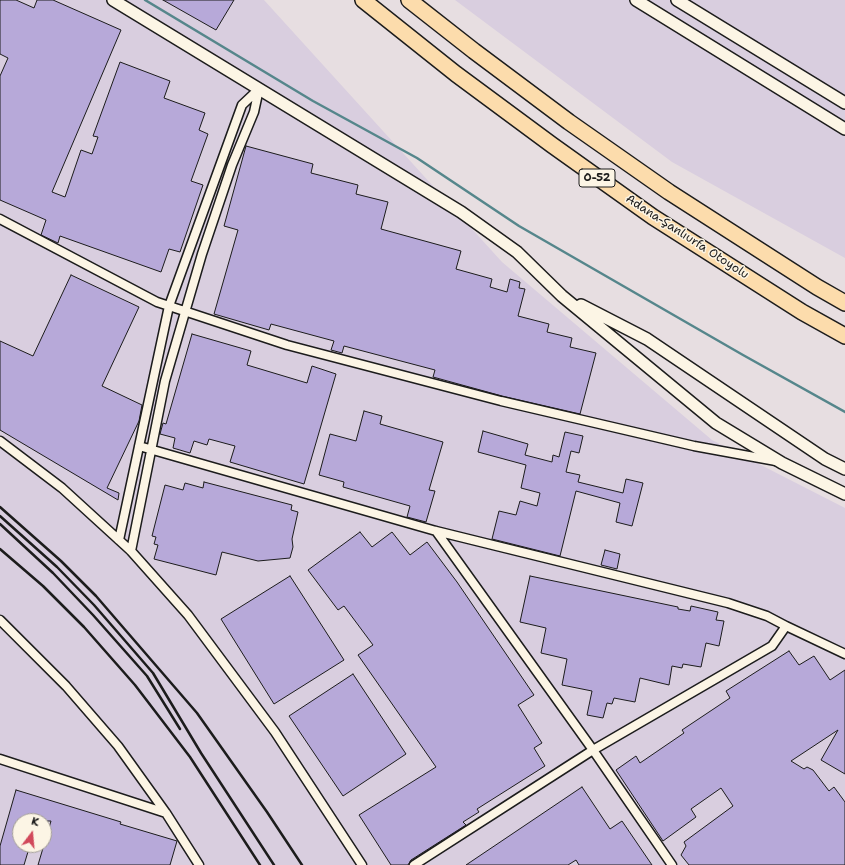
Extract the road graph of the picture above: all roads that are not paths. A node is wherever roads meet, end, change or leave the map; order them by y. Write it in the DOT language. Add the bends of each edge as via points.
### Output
graph roads {
  1 [pos="113,0"];
  2 [pos="363,0"];
  3 [pos="409,0"];
  4 [pos="636,0"];
  5 [pos="677,0"];
  6 [pos="259,88"];
  7 [pos="845,104"];
  8 [pos="845,129"];
  9 [pos="0,219"];
  10 [pos="562,296"];
  11 [pos="845,303"];
  12 [pos="169,306"];
  13 [pos="184,312"];
  14 [pos="845,336"];
  15 [pos="0,441"];
  16 [pos="139,446"];
  17 [pos="151,450"];
  18 [pos="782,463"];
  19 [pos="845,469"];
  20 [pos="845,494"];
  21 [pos="436,531"];
  22 [pos="119,540"];
  23 [pos="132,551"];
  24 [pos="0,620"];
  25 [pos="786,626"];
  26 [pos="845,654"];
  27 [pos="593,750"];
  28 [pos="0,759"];
  29 [pos="166,813"];
  30 [pos="199,865"];
  31 [pos="362,865"];
  32 [pos="414,865"];
  33 [pos="672,865"];
  1 -- 6 [label="main road"];
  2 -- 14 [label="highway, Adana-Şanlıurfa Otoyolu / O-52" via="552,146 652,216 802,312"];
  3 -- 11 [label="highway, O-52" via="556,113 669,192"];
  4 -- 8 [label="main road"];
  5 -- 7 [label="main road"];
  6 -- 10 [label="main road" via="461,212 517,252"];
  6 -- 12 [label="street" via="242,105"];
  6 -- 13 [label="street" via="254,112 232,165"];
  9 -- 12 [label="street"];
  10 -- 18 [label="main road" via="716,422"];
  10 -- 19 [label="main road" via="646,339 825,460"];
  12 -- 13 [label="street"];
  12 -- 16 [label="street"];
  13 -- 17 [label="street" via="165,381"];
  13 -- 18 [label="street" via="287,345 493,399 694,446"];
  15 -- 22 [label="street" via="62,488"];
  16 -- 17 [label="street"];
  16 -- 22 [label="street"];
  17 -- 21 [label="street"];
  17 -- 23 [label="street"];
  18 -- 20 [label="main road"];
  21 -- 25 [label="street" via="728,604 767,616"];
  21 -- 27 [label="street"];
  22 -- 23 [label="street"];
  23 -- 31 [label="street" via="188,615 275,732"];
  24 -- 29 [label="street" via="66,686 118,746"];
  25 -- 26 [label="street"];
  25 -- 27 [label="street" via="772,646"];
  27 -- 32 [label="street"];
  27 -- 33 [label="street"];
  28 -- 29 [label="street"];
  29 -- 30 [label="street"];
}
